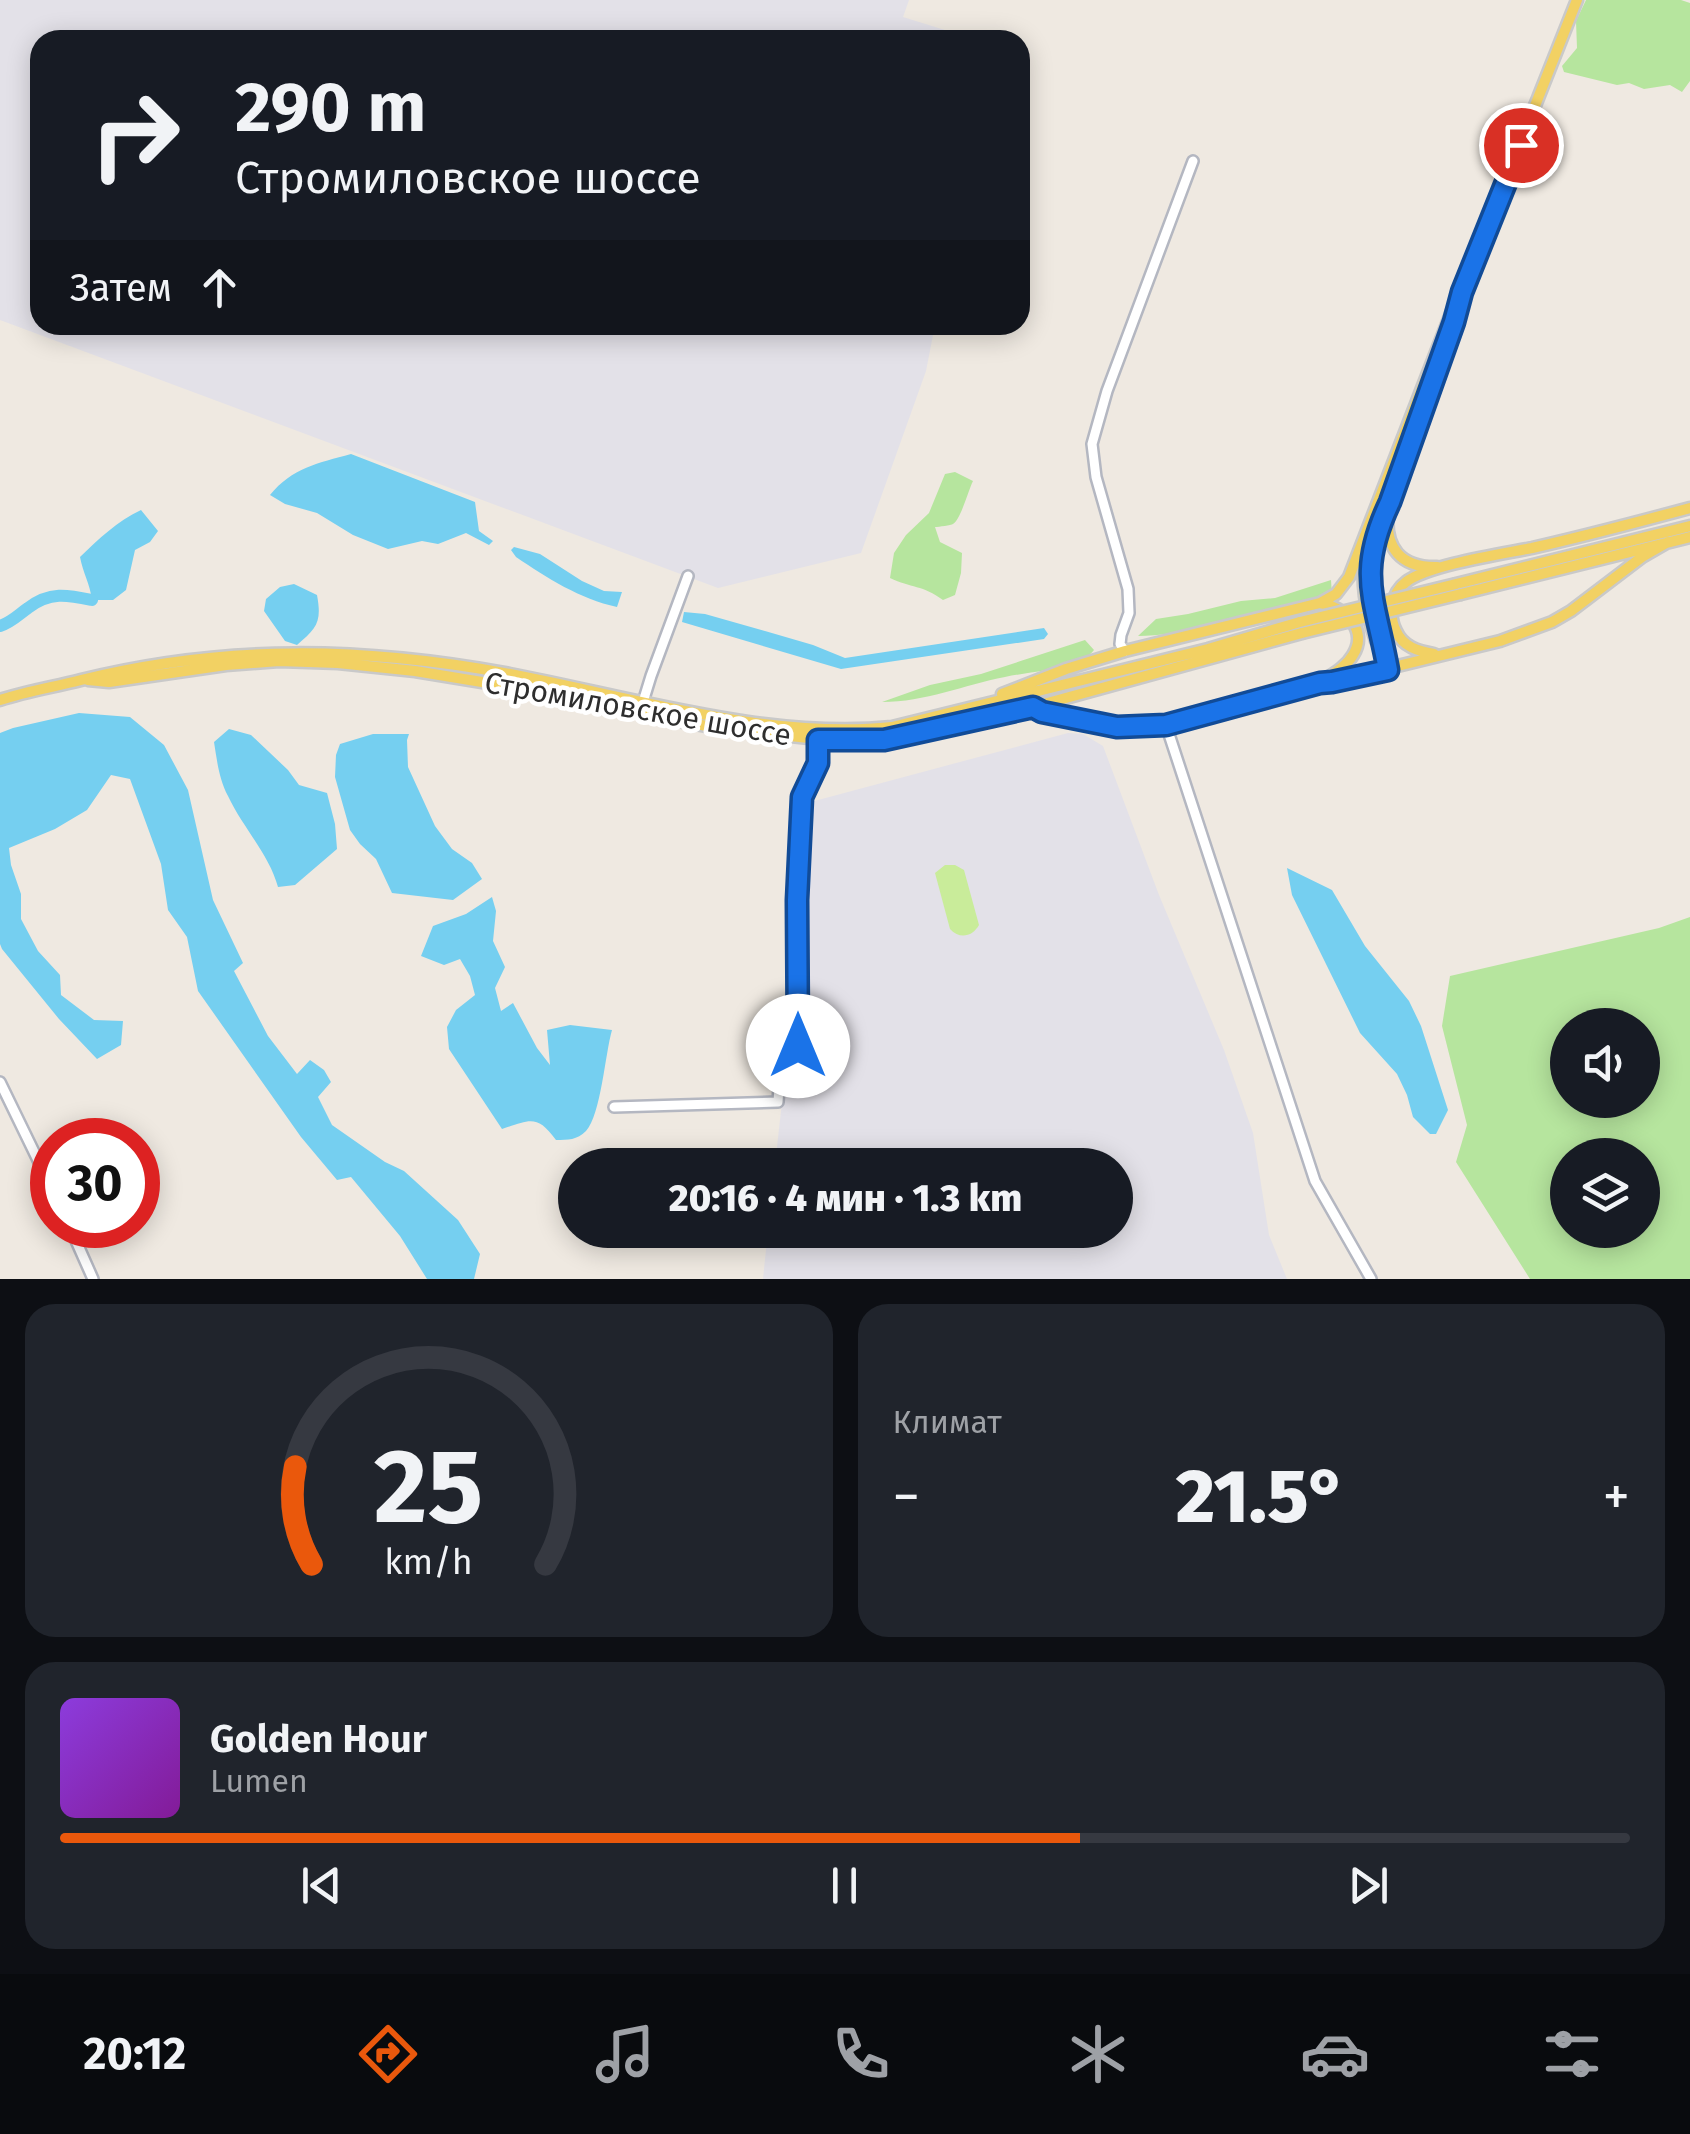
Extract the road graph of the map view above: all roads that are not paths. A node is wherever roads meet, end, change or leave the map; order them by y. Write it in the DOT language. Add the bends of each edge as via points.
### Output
graph roads {
  1 [pos="1577,0"];
  2 [pos="1192,160"];
  3 [pos="1462,292"];
  4 [pos="1390,502"];
  5 [pos="1690,508"];
  6 [pos="1690,526"];
  7 [pos="1690,537"];
  8 [pos="1366,538"];
  9 [pos="1668,542"];
  10 [pos="1443,568"];
  11 [pos="688,576"];
  12 [pos="1458,588"];
  13 [pos="1320,603"];
  14 [pos="1301,627"];
  15 [pos="1125,652"];
  16 [pos="1440,656"];
  17 [pos="1388,670"];
  18 [pos="82,680"];
  19 [pos="1320,683"];
  20 [pos="0,700"];
  21 [pos="643,702"];
  22 [pos="1033,707"];
  23 [pos="964,709"];
  24 [pos="1166,725"];
  25 [pos="818,740"];
  26 [pos="0,1082"];
  27 [pos="614,1107"];
  28 [pos="30,1144"];
  29 [pos="79,1248"];
  30 [pos="93,1279"];
  31 [pos="1371,1279"];
  1 -- 3 [label="main road"];
  2 -- 15 [label="street" via="1092,444 1128,589 1120,644"];
  3 -- 4 [label="main road"];
  3 -- 8 [label="main road"];
  4 -- 10 [label="main road" via="1388,533 1396,551 1417,566"];
  4 -- 17 [label="main road" via="1370,571"];
  5 -- 10 [label="main road"];
  6 -- 12 [label="main road"];
  7 -- 9 [label="main road"];
  8 -- 13 [label="main road" via="1344,587"];
  8 -- 17 [label="main road" via="1364,600"];
  9 -- 12 [label="main road"];
  9 -- 16 [label="main road" via="1552,622"];
  10 -- 16 [label="main road" via="1404,583 1392,612 1408,646"];
  11 -- 21 [label="street"];
  12 -- 14 [label="main road, bridge"];
  13 -- 15 [label="main road"];
  13 -- 19 [label="main road" via="1348,614 1358,637 1353,656"];
  14 -- 22 [label="main road, Стромиловское шоссе"];
  14 -- 23 [label="main road, Стромиловское шоссе"];
  15 -- 23 [label="main road"];
  16 -- 17 [label="main road"];
  17 -- 19 [label="main road"];
  18 -- 20 [label="main road, Стромиловское шоссе"];
  18 -- 21 [label="main road, Стромиловское шоссе" via="256,652 328,653 506,674"];
  18 -- 25 [label="main road, Стромиловское шоссе" via="279,661 338,664 450,676 694,724"];
  19 -- 24 [label="main road"];
  21 -- 23 [label="main road, Стромиловское шоссе" via="736,720 872,729"];
  22 -- 24 [label="main road" via="1117,727"];
  22 -- 25 [label="main road, Стромиловское шоссе" via="884,740"];
  24 -- 31 [label="street" via="1315,1180"];
  25 -- 27 [label="street" via="818,763 802,797 799,1082 779,1087 778,1102"];
  26 -- 28 [label="street"];
  29 -- 30 [label="street"];
}
